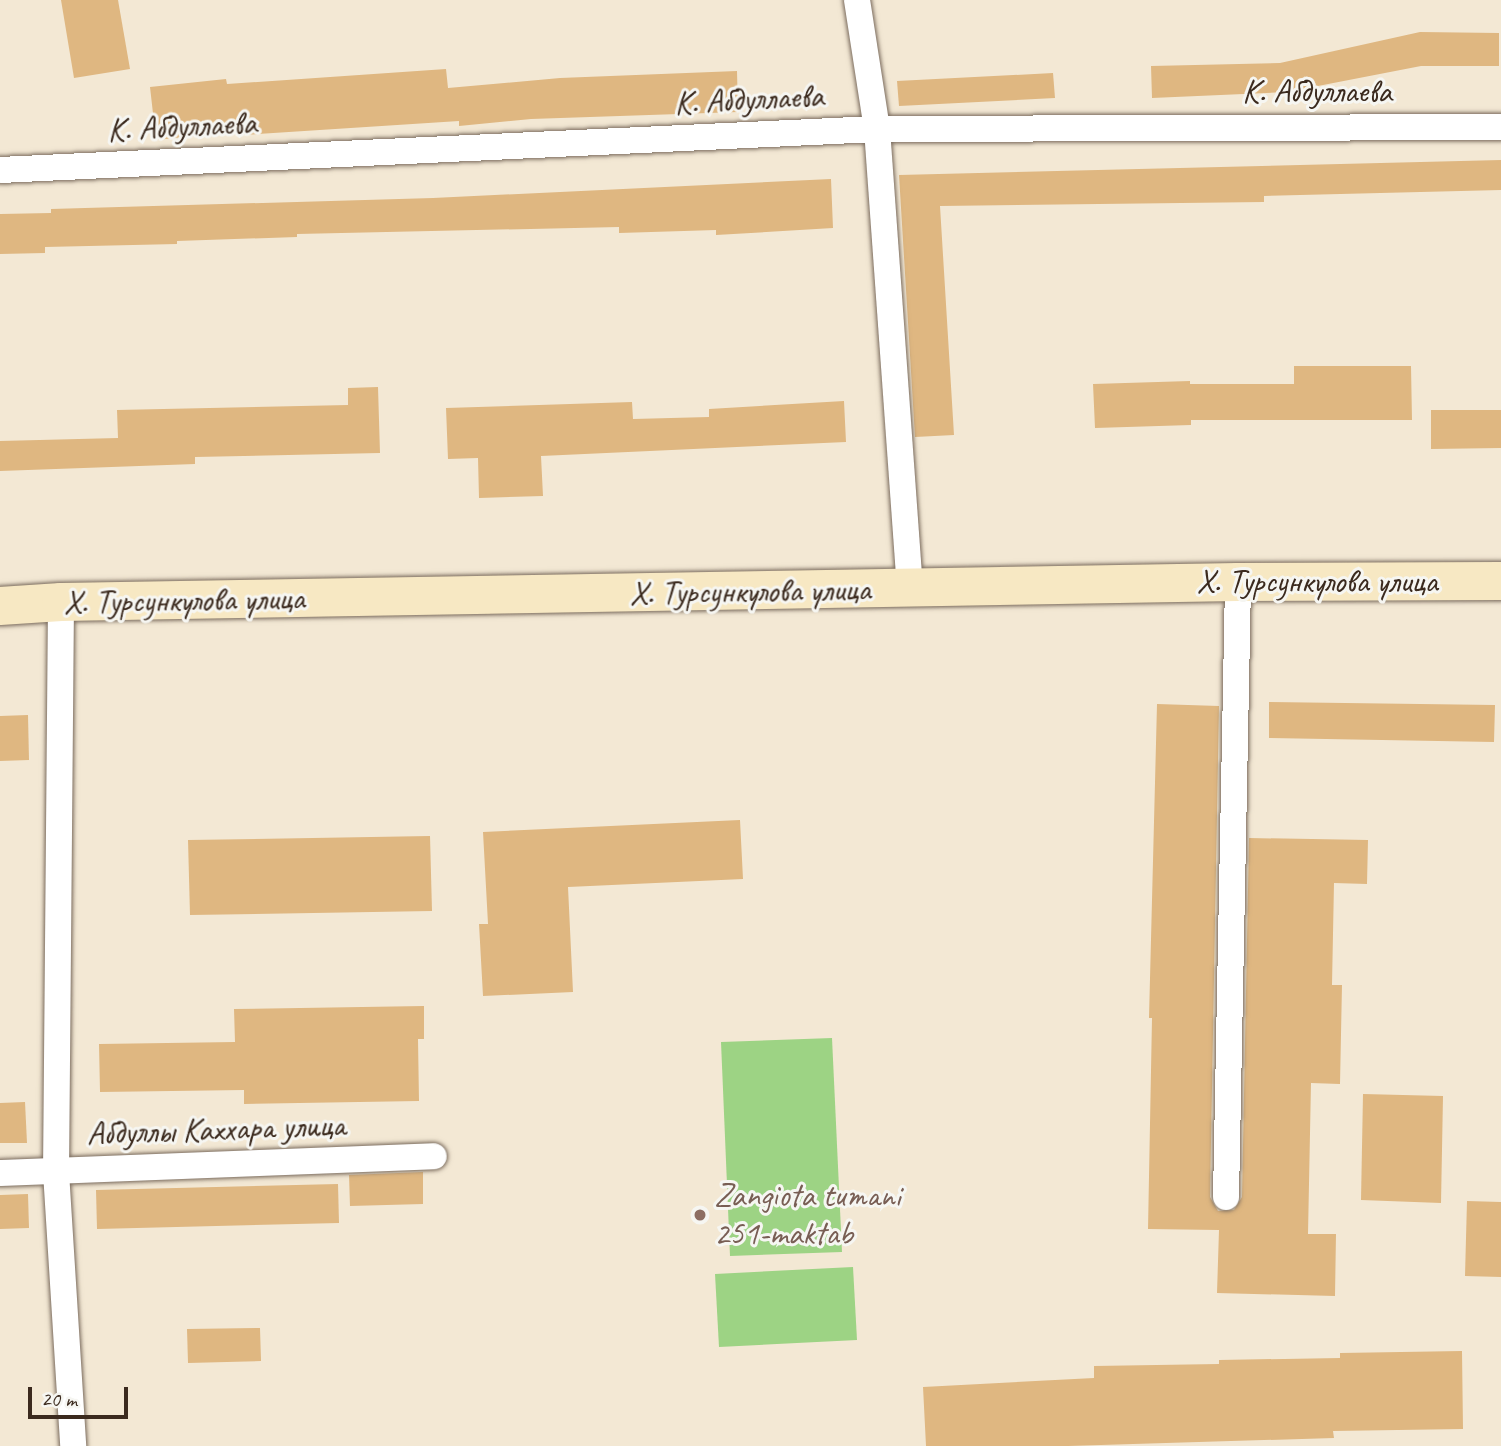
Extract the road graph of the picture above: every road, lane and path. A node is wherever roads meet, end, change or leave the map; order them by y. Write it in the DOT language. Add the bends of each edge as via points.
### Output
graph roads {
  1 [pos="857,0"];
  2 [pos="1501,127"];
  3 [pos="877,129"];
  4 [pos="0,170"];
  5 [pos="1501,580"];
  6 [pos="1238,582"];
  7 [pos="910,590"];
  8 [pos="61,602"];
  9 [pos="0,606"];
  10 [pos="435,1156"];
  11 [pos="56,1172"];
  12 [pos="0,1173"];
  13 [pos="1226,1197"];
  14 [pos="73,1446"];
  1 -- 3 [label="street"];
  2 -- 3 [label="street, К. Абдуллаева"];
  3 -- 4 [label="street, К. Абдуллаева"];
  3 -- 7 [label="street"];
  5 -- 6 [label="street, Х. Турсункулова улица"];
  6 -- 7 [label="street, Х. Турсункулова улица"];
  6 -- 13 [label="street"];
  7 -- 8 [label="street, Х. Турсункулова улица"];
  8 -- 9 [label="street, Х. Турсункулова улица"];
  8 -- 11 [label="street"];
  10 -- 11 [label="street, Абдуллы Каххара улица"];
  11 -- 12 [label="street, Абдуллы Каххара улица"];
  11 -- 14 [label="street"];
}
